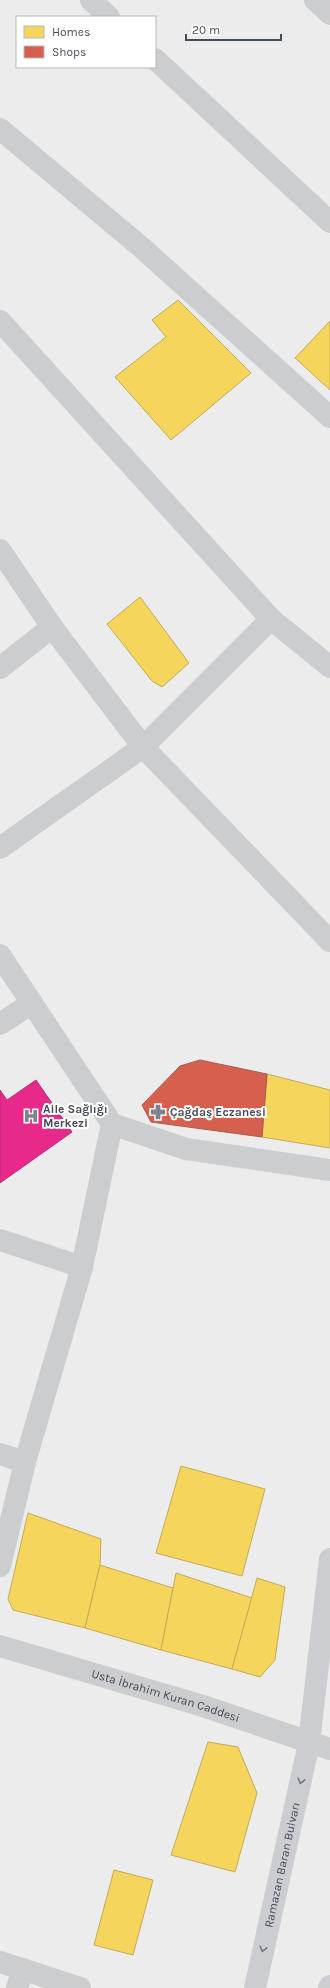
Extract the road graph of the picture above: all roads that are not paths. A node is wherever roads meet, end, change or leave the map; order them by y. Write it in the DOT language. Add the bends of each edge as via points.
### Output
graph roads {
  1 [pos="91,0"];
  2 [pos="315,0"];
  3 [pos="330,14"];
  4 [pos="108,16"];
  5 [pos="156,60"];
  6 [pos="0,129"];
  7 [pos="330,222"];
  8 [pos="0,321"];
  9 [pos="330,417"];
  10 [pos="0,550"];
  11 [pos="271,619"];
  12 [pos="52,627"];
  13 [pos="330,667"];
  14 [pos="0,668"];
  15 [pos="143,747"];
  16 [pos="0,848"];
  17 [pos="330,941"];
  18 [pos="0,955"];
  19 [pos="32,1003"];
  20 [pos="0,1024"];
  21 [pos="112,1124"];
  22 [pos="330,1170"];
  23 [pos="0,1240"];
  24 [pos="82,1267"];
  25 [pos="0,1454"];
  26 [pos="25,1462"];
  27 [pos="330,1559"];
  28 [pos="0,1566"];
  29 [pos="0,1646"];
  30 [pos="309,1743"];
  31 [pos="330,1749"];
  32 [pos="0,1962"];
  33 [pos="20,1978"];
  34 [pos="80,1988"];
  35 [pos="255,1988"];
  1 -- 4 [label="street"];
  2 -- 3 [label="street"];
  5 -- 7 [label="street"];
  6 -- 9 [label="street" via="141,247"];
  8 -- 11 [label="main road"];
  10 -- 12 [label="street"];
  11 -- 13 [label="main road"];
  11 -- 15 [label="street"];
  12 -- 14 [label="street"];
  12 -- 15 [label="street"];
  15 -- 16 [label="street"];
  15 -- 17 [label="street"];
  18 -- 19 [label="street"];
  19 -- 20 [label="street"];
  19 -- 21 [label="street"];
  21 -- 22 [label="street" via="186,1149"];
  21 -- 24 [label="street"];
  23 -- 24 [label="street"];
  24 -- 26 [label="street"];
  25 -- 26 [label="street"];
  26 -- 28 [label="street"];
  27 -- 30 [label="main road, Ramazan Baran Bulvarı"];
  29 -- 30 [label="street, Usta İbrahim Kuran Caddesi" via="203,1706"];
  30 -- 31 [label="street, Usta İbrahim Kuran Caddesi"];
  30 -- 35 [label="main road, Ramazan Baran Bulvarı, one-way"];
  32 -- 33 [label="street"];
  33 -- 34 [label="street"];
}
